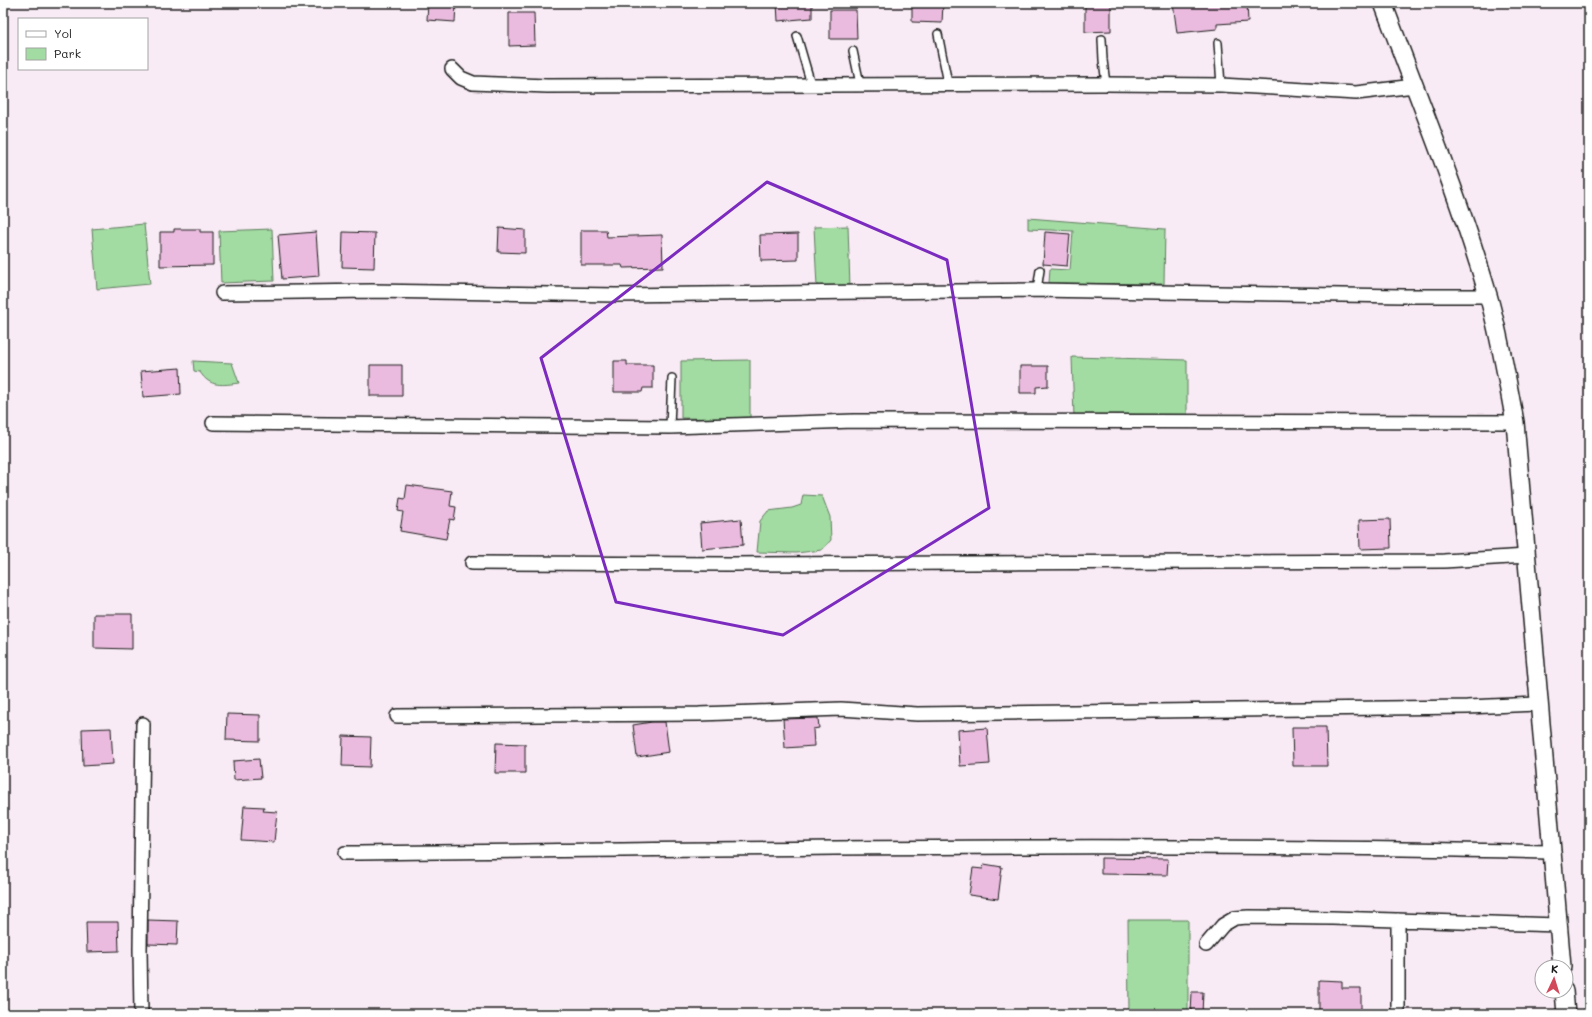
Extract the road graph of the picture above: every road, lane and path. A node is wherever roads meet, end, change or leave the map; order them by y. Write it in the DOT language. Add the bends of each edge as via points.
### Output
graph roads {
  1 [pos="1383,3"];
  2 [pos="938,34"];
  3 [pos="797,36"];
  4 [pos="1102,38"];
  5 [pos="1218,43"];
  6 [pos="853,50"];
  7 [pos="452,69"];
  8 [pos="948,83"];
  9 [pos="811,84"];
  10 [pos="860,84"];
  11 [pos="1106,84"];
  12 [pos="1220,85"];
  13 [pos="1414,86"];
  14 [pos="1040,270"];
  15 [pos="1037,290"];
  16 [pos="222,293"];
  17 [pos="1488,296"];
  18 [pos="672,378"];
  19 [pos="1515,422"];
  20 [pos="213,423"];
  21 [pos="670,427"];
  22 [pos="1527,556"];
  23 [pos="472,563"];
  24 [pos="1538,704"];
  25 [pos="397,716"];
  26 [pos="143,724"];
  27 [pos="1552,852"];
  28 [pos="345,853"];
  29 [pos="1398,920"];
  30 [pos="1558,924"];
  31 [pos="1206,945"];
  32 [pos="1561,959"];
  33 [pos="1565,999"];
  34 [pos="141,1014"];
  35 [pos="1398,1014"];
  36 [pos="1566,1014"];
  1 -- 13 [label="street"];
  2 -- 8 [label="lane"];
  3 -- 9 [label="lane"];
  4 -- 11 [label="lane"];
  5 -- 12 [label="lane"];
  6 -- 10 [label="lane"];
  7 -- 9 [label="street" via="461,78 474,83 501,85"];
  8 -- 10 [label="street"];
  8 -- 11 [label="street"];
  9 -- 10 [label="street"];
  11 -- 12 [label="street"];
  12 -- 13 [label="street" via="1356,93"];
  13 -- 17 [label="street" via="1465,224"];
  14 -- 15 [label="lane"];
  15 -- 16 [label="street" via="616,295 371,291"];
  15 -- 17 [label="street"];
  17 -- 19 [label="street"];
  18 -- 21 [label="lane"];
  19 -- 21 [label="street" via="854,421"];
  19 -- 22 [label="street"];
  20 -- 21 [label="street"];
  22 -- 23 [label="street" via="1436,561"];
  22 -- 24 [label="street"];
  24 -- 25 [label="street" via="918,714 841,709 699,714"];
  24 -- 27 [label="street"];
  26 -- 34 [label="street"];
  27 -- 28 [label="street" via="1101,846"];
  27 -- 30 [label="street"];
  29 -- 30 [label="street"];
  29 -- 31 [label="street" via="1235,918 1223,925"];
  29 -- 35 [label="street"];
  30 -- 32 [label="street"];
  33 -- 36 [label="street"];
}
